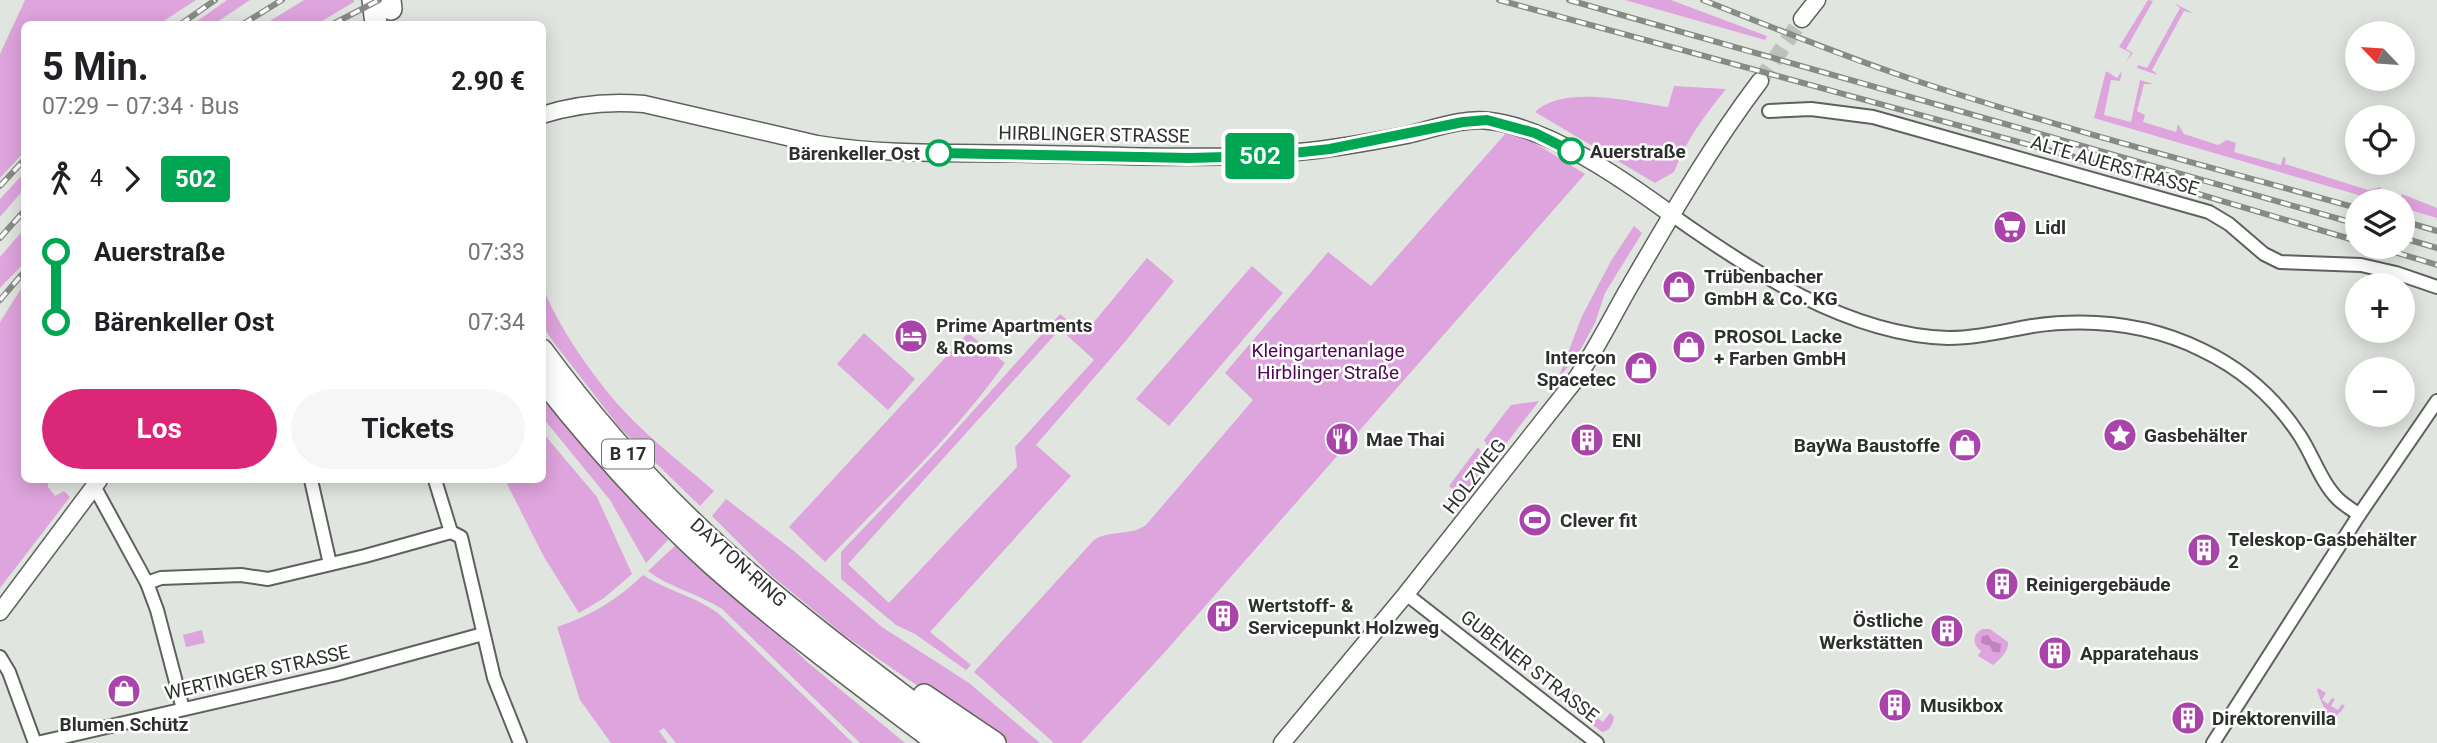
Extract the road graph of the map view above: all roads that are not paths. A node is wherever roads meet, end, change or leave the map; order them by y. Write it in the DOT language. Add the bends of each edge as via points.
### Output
graph roads {
  1 [pos="1817,0"];
  2 [pos="1802,19"];
  3 [pos="1760,81"];
  4 [pos="1769,111"];
  5 [pos="546,114"];
  6 [pos="1672,215"];
  7 [pos="2437,287"];
  8 [pos="546,355"];
  9 [pos="546,384"];
  10 [pos="2437,401"];
  11 [pos="96,483"];
  12 [pos="312,483"];
  13 [pos="436,483"];
  14 [pos="2359,515"];
  15 [pos="451,532"];
  16 [pos="330,564"];
  17 [pos="147,583"];
  18 [pos="1406,594"];
  19 [pos="0,611"];
  20 [pos="484,634"];
  21 [pos="833,652"];
  22 [pos="0,657"];
  23 [pos="183,709"];
  24 [pos="36,743"];
  25 [pos="520,743"];
  26 [pos="916,743"];
  27 [pos="938,743"];
  28 [pos="965,743"];
  29 [pos="995,743"];
  30 [pos="1282,743"];
  31 [pos="1597,743"];
  32 [pos="2213,743"];
  1 -- 2 [label="street"];
  3 -- 6 [label="street"];
  4 -- 7 [label="street, ALTE AUERSTRASSE" via="1811,109 1873,117 2209,212 2280,262 2361,265"];
  5 -- 6 [label="street, HIRBLINGER STRASSE" via="624,102 846,149 1189,158 1330,149 1487,120 1560,144"];
  6 -- 14 [label="street" via="1806,297 1880,328 1928,337 1964,337 2032,326 2099,323 2143,329 2185,342 2218,358 2265,393 2300,436 2338,499"];
  6 -- 18 [label="street, HOLZWEG" via="1576,379"];
  8 -- 21 [label="highway, DAYTON-RING / B 17" via="680,510"];
  9 -- 21 [label="highway, DAYTON-RING / B 17" via="668,522 750,596"];
  10 -- 14 [label="street"];
  11 -- 17 [label="street"];
  11 -- 19 [label="street"];
  12 -- 16 [label="street"];
  13 -- 15 [label="street"];
  14 -- 32 [label="street"];
  15 -- 16 [label="street"];
  15 -- 20 [label="street" via="461,537"];
  16 -- 17 [label="street" via="268,579 241,575 161,578"];
  17 -- 23 [label="street"];
  18 -- 30 [label="street, HOLZWEG"];
  18 -- 31 [label="street, GUBENER STRASSE"];
  20 -- 23 [label="street, WERTINGER STRASSE" via="351,671"];
  20 -- 25 [label="street" via="494,678"];
  21 -- 26 [label="highway" via="897,728"];
  21 -- 27 [label="highway, DAYTON-RING / B 17"];
  21 -- 28 [label="highway, DAYTON-RING / B 17"];
  21 -- 29 [label="highway" via="899,680"];
  22 -- 24 [label="street"];
  23 -- 24 [label="street, WERTINGER STRASSE"];
}
